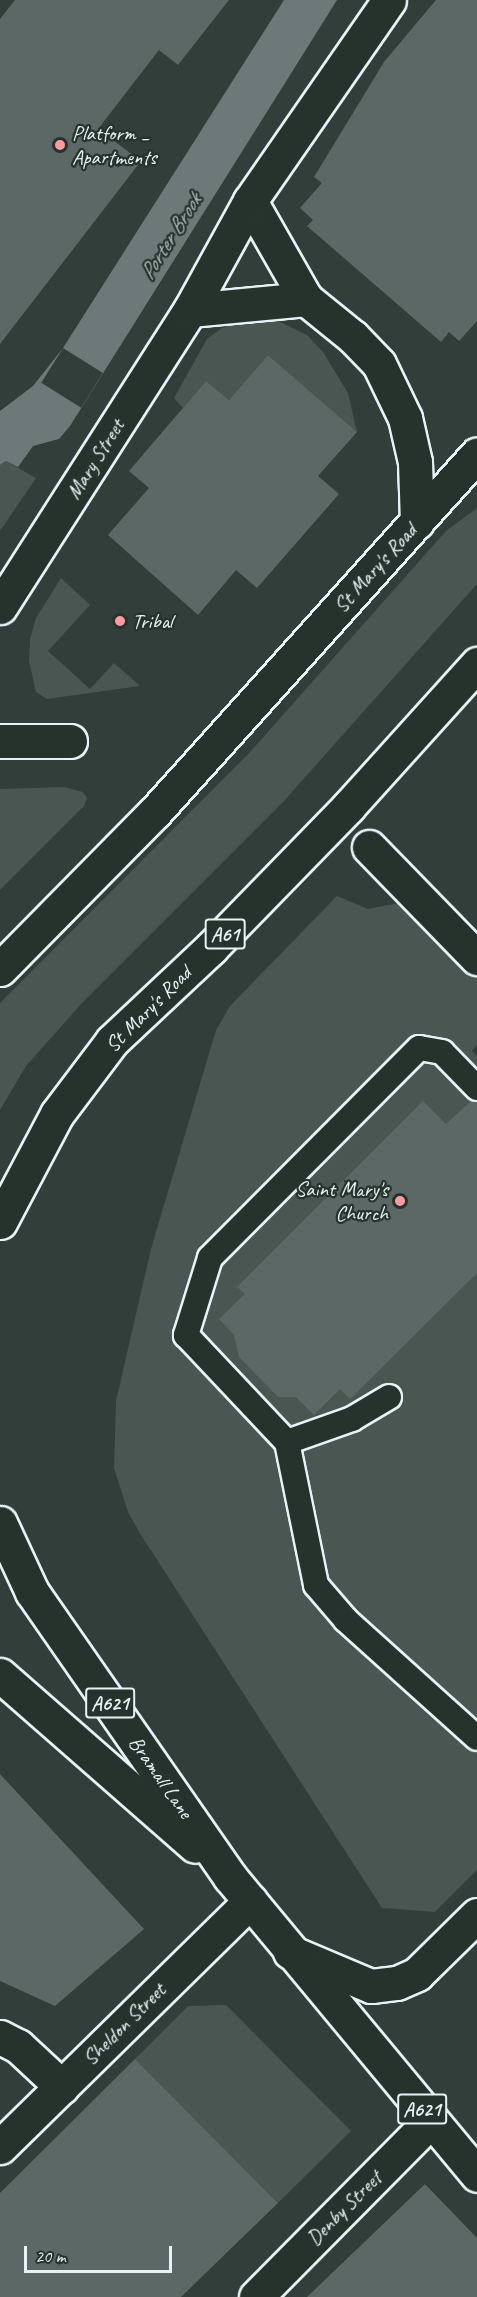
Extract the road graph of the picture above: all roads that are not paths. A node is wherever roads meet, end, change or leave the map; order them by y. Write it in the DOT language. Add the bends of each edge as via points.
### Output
graph roads {
  1 [pos="389,0"];
  2 [pos="250,201"];
  3 [pos="306,299"];
  4 [pos="190,310"];
  5 [pos="477,455"];
  6 [pos="417,522"];
  7 [pos="0,607"];
  8 [pos="477,664"];
  9 [pos="0,741"];
  10 [pos="70,741"];
  11 [pos="369,847"];
  12 [pos="477,958"];
  13 [pos="0,969"];
  14 [pos="477,1088"];
  15 [pos="0,1222"];
  16 [pos="389,1397"];
  17 [pos="287,1442"];
  18 [pos="0,1522"];
  19 [pos="0,1675"];
  20 [pos="477,1738"];
  21 [pos="240,1889"];
  22 [pos="477,1915"];
  23 [pos="290,1953"];
  24 [pos="0,2037"];
  25 [pos="62,2087"];
  26 [pos="431,2120"];
  27 [pos="0,2147"];
  28 [pos="477,2175"];
  29 [pos="256,2297"];
  1 -- 2 [label="main road, Mary Street"];
  2 -- 3 [label="main road"];
  2 -- 4 [label="main road, Mary Street"];
  3 -- 4 [label="main road"];
  3 -- 6 [label="main road" via="379,364 394,393 405,418 415,462"];
  4 -- 7 [label="main road, Mary Street"];
  5 -- 6 [label="main road, St Mary's Road"];
  6 -- 13 [label="main road, St Mary's Road" via="155,812"];
  8 -- 15 [label="main road, St Mary's Road / A61" via="348,807 211,948 112,1041 57,1114"];
  9 -- 10 [label="main road"];
  11 -- 12 [label="main road"];
  14 -- 17 [label="lane" via="442,1052 419,1048 210,1258 186,1335"];
  16 -- 17 [label="lane" via="352,1419"];
  17 -- 20 [label="lane" via="316,1585 346,1620"];
  18 -- 21 [label="main road, Bramall Lane / A621" via="32,1592"];
  19 -- 21 [label="main road, Bramall Lane"];
  21 -- 23 [label="main road, Bramall Lane / A621"];
  21 -- 25 [label="main road, Sheldon Street"];
  22 -- 23 [label="main road" via="417,1974 397,1983 371,1986"];
  23 -- 26 [label="main road, Bramall Lane / A621"];
  24 -- 25 [label="main road" via="18,2046"];
  25 -- 27 [label="main road, Sheldon Street"];
  26 -- 28 [label="main road, Bramall Lane / A621"];
  26 -- 29 [label="main road, Denby Street"];
}
